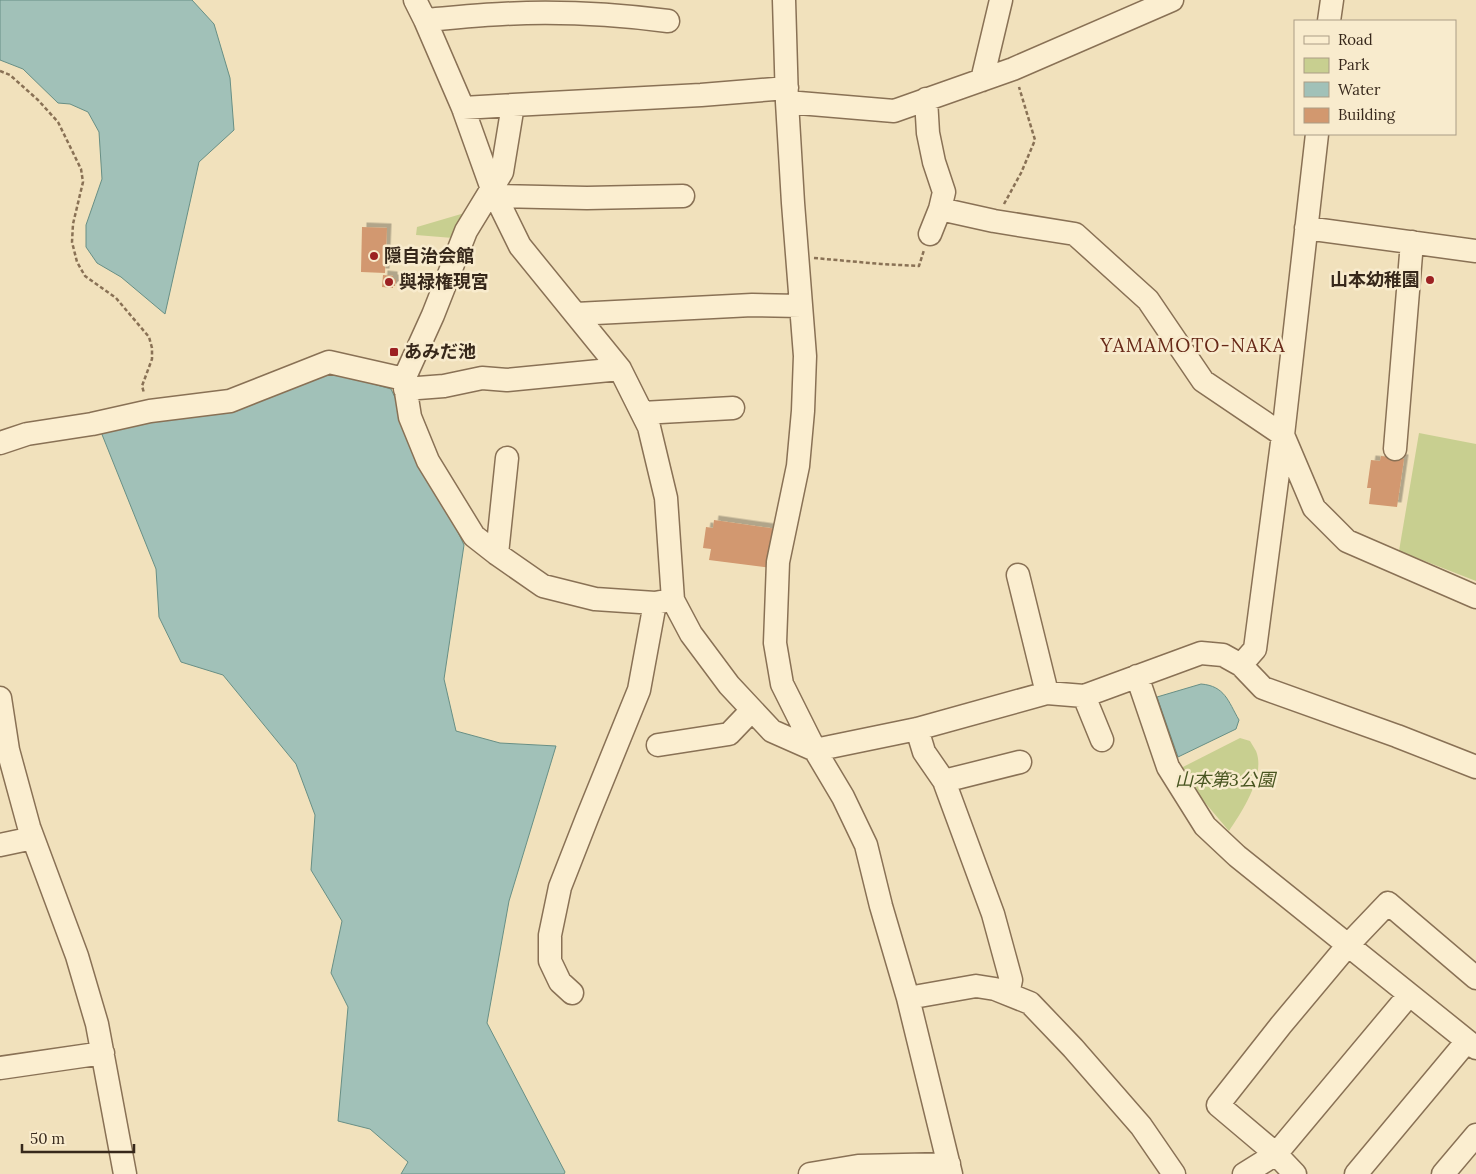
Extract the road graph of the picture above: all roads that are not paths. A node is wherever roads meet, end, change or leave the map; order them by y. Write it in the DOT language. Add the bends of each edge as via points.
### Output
graph roads {
  1 [pos="415,0"];
  2 [pos="784,0"];
  3 [pos="1001,0"];
  4 [pos="1172,0"];
  5 [pos="1332,0"];
  6 [pos="522,7"];
  7 [pos="425,20"];
  8 [pos="1329,20"];
  9 [pos="668,21"];
  10 [pos="982,80"];
  11 [pos="787,95"];
  12 [pos="926,99"];
  13 [pos="513,105"];
  14 [pos="463,108"];
  15 [pos="1316,135"];
  16 [pos="494,193"];
  17 [pos="683,196"];
  18 [pos="940,209"];
  19 [pos="1306,228"];
  20 [pos="930,234"];
  21 [pos="1412,242"];
  22 [pos="1476,251"];
  23 [pos="801,306"];
  24 [pos="576,314"];
  25 [pos="620,369"];
  26 [pos="404,384"];
  27 [pos="733,408"];
  28 [pos="642,413"];
  29 [pos="1283,435"];
  30 [pos="0,443"];
  31 [pos="1395,449"];
  32 [pos="507,458"];
  33 [pos="497,554"];
  34 [pos="1018,575"];
  35 [pos="1476,597"];
  36 [pos="664,601"];
  37 [pos="1241,665"];
  38 [pos="1137,676"];
  39 [pos="1047,692"];
  40 [pos="1084,696"];
  41 [pos="0,698"];
  42 [pos="752,710"];
  43 [pos="917,729"];
  44 [pos="1102,740"];
  45 [pos="658,745"];
  46 [pos="815,750"];
  47 [pos="1020,762"];
  48 [pos="1476,767"];
  49 [pos="944,781"];
  50 [pos="33,838"];
  51 [pos="0,845"];
  52 [pos="1348,945"];
  53 [pos="1476,978"];
  54 [pos="572,992"];
  55 [pos="1008,994"];
  56 [pos="1409,994"];
  57 [pos="908,998"];
  58 [pos="1472,1045"];
  59 [pos="103,1053"];
  60 [pos="0,1068"];
  61 [pos="1476,1134"];
  62 [pos="1276,1154"];
  63 [pos="950,1169"];
  64 [pos="125,1174"];
  65 [pos="810,1174"];
  66 [pos="1174,1174"];
  67 [pos="1244,1174"];
  68 [pos="1295,1174"];
  69 [pos="1356,1174"];
  70 [pos="1444,1174"];
  1 -- 7 [label="street"];
  2 -- 11 [label="street"];
  3 -- 10 [label="street"];
  4 -- 10 [label="street"];
  5 -- 8 [label="street"];
  6 -- 7 [label="street"];
  6 -- 9 [label="street" via="553,13"];
  7 -- 14 [label="street"];
  10 -- 12 [label="street"];
  11 -- 12 [label="street" via="894,111"];
  11 -- 13 [label="street" via="701,95"];
  11 -- 23 [label="street"];
  12 -- 18 [label="street" via="928,133 944,192"];
  13 -- 14 [label="street"];
  13 -- 16 [label="street" via="502,172"];
  14 -- 16 [label="street"];
  15 -- 19 [label="street"];
  16 -- 17 [label="street" via="587,198"];
  16 -- 24 [label="street" via="520,246"];
  16 -- 26 [label="street" via="466,231"];
  18 -- 20 [label="street"];
  18 -- 29 [label="street" via="1075,234 1148,300 1204,381"];
  19 -- 21 [label="street"];
  19 -- 29 [label="street"];
  21 -- 22 [label="street"];
  21 -- 31 [label="street"];
  23 -- 24 [label="street" via="752,305"];
  23 -- 46 [label="street" via="805,356 803,411 798,466 778,562 775,643 782,684"];
  24 -- 25 [label="street"];
  25 -- 26 [label="street" via="507,380 482,378 444,386"];
  25 -- 28 [label="street"];
  26 -- 30 [label="street" via="329,362 230,401 150,411 27,434"];
  26 -- 33 [label="street" via="410,417 428,461 474,536"];
  27 -- 28 [label="street"];
  28 -- 36 [label="street" via="649,427 666,498"];
  29 -- 35 [label="street" via="1314,508 1347,541"];
  29 -- 37 [label="street" via="1254,649"];
  32 -- 33 [label="street"];
  33 -- 36 [label="street" via="544,586 596,599"];
  34 -- 39 [label="street"];
  36 -- 42 [label="street"];
  36 -- 54 [label="street" via="639,690 560,887 550,935 550,961 560,982"];
  37 -- 38 [label="street" via="1223,655 1201,653"];
  37 -- 48 [label="street" via="1262,688"];
  38 -- 40 [label="street"];
  38 -- 52 [label="street" via="1168,767 1205,826 1237,856"];
  39 -- 40 [label="street"];
  39 -- 43 [label="street"];
  40 -- 44 [label="street"];
  41 -- 50 [label="street" via="8,750"];
  42 -- 45 [label="street" via="728,734"];
  42 -- 46 [label="street" via="772,730"];
  43 -- 46 [label="street"];
  43 -- 49 [label="street" via="924,752"];
  46 -- 57 [label="street" via="866,845"];
  47 -- 49 [label="street"];
  49 -- 55 [label="street" via="993,914 1011,980"];
  50 -- 51 [label="street"];
  50 -- 59 [label="street" via="77,956"];
  52 -- 53 [label="street" via="1388,903"];
  52 -- 56 [label="street"];
  52 -- 62 [label="street" via="1218,1105"];
  55 -- 57 [label="street" via="976,986"];
  55 -- 66 [label="street" via="1030,1003 1073,1048 1141,1126"];
  56 -- 58 [label="street"];
  56 -- 62 [label="street"];
  57 -- 63 [label="street"];
  58 -- 69 [label="street"];
  59 -- 60 [label="street"];
  59 -- 64 [label="street"];
  61 -- 70 [label="street"];
  62 -- 67 [label="street"];
  62 -- 68 [label="street"];
  63 -- 65 [label="street" via="858,1166"];
}
